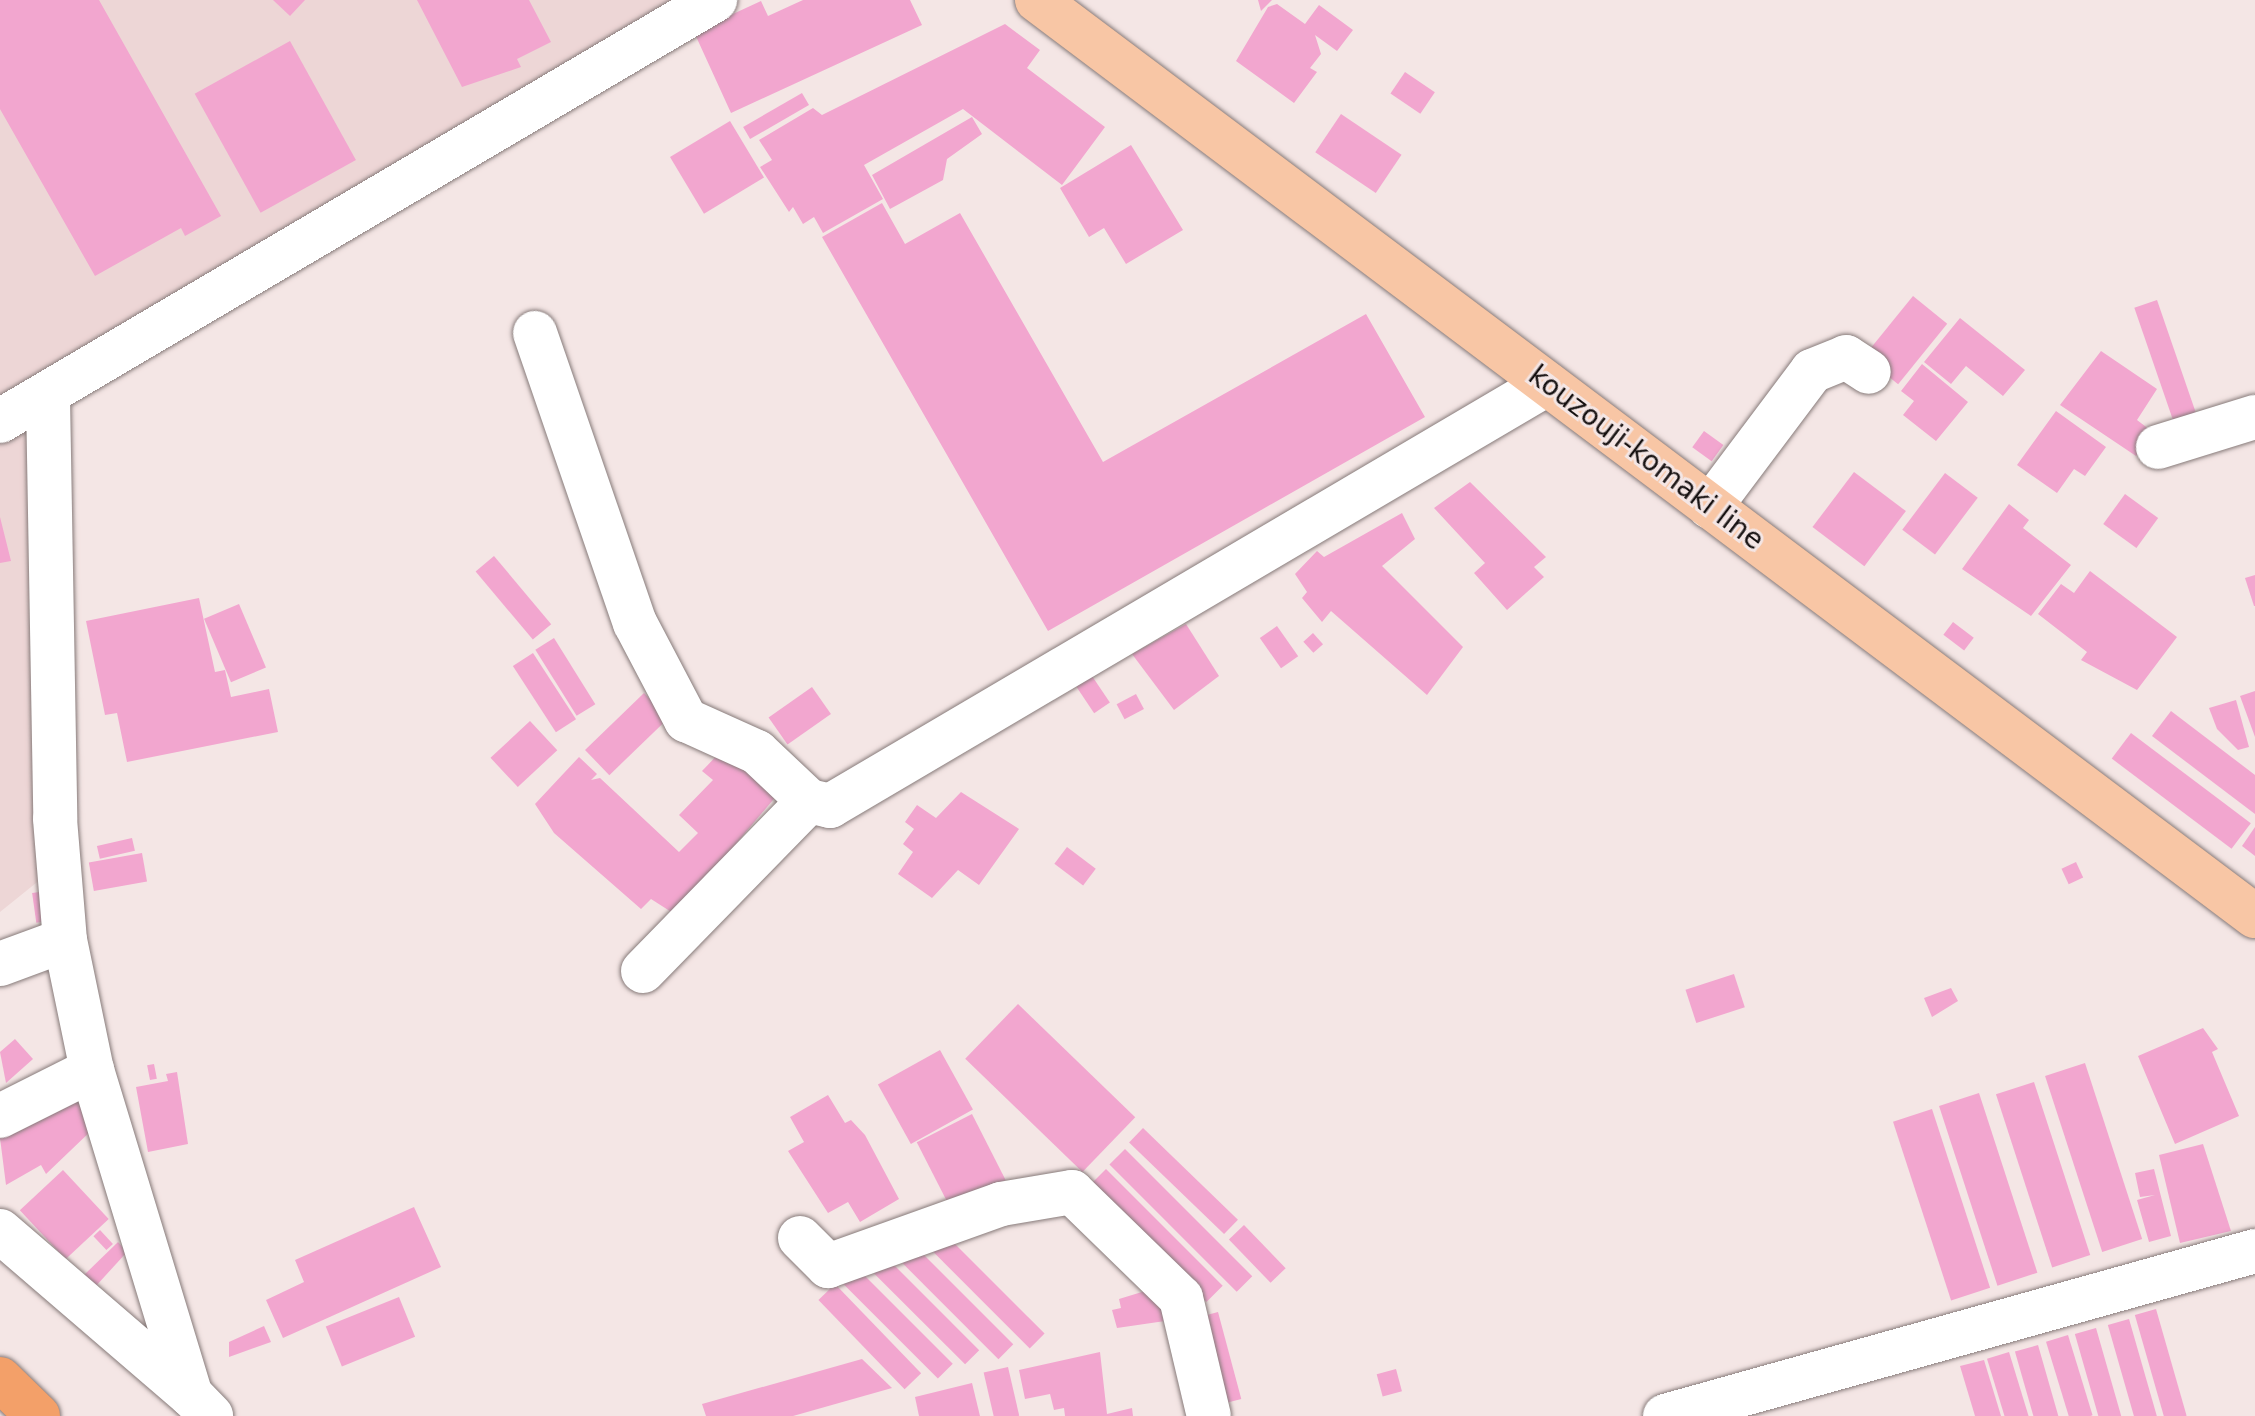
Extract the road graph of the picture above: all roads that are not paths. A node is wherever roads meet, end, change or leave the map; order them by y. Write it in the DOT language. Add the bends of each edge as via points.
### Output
graph roads {
  1 [pos="715,0"];
  2 [pos="1037,0"];
  3 [pos="535,333"];
  4 [pos="1869,372"];
  5 [pos="1547,384"];
  6 [pos="48,398"];
  7 [pos="2255,417"];
  8 [pos="0,421"];
  9 [pos="2158,447"];
  10 [pos="1710,507"];
  11 [pos="809,801"];
  12 [pos="2255,916"];
  13 [pos="65,940"];
  14 [pos="0,964"];
  15 [pos="643,971"];
  16 [pos="92,1070"];
  17 [pos="0,1116"];
  18 [pos="0,1231"];
  19 [pos="800,1238"];
  20 [pos="2255,1251"];
  21 [pos="0,1379"];
  22 [pos="201,1406"];
  23 [pos="38,1416"];
  24 [pos="1209,1416"];
  25 [pos="1665,1416"];
  1 -- 6 [label="street"];
  2 -- 5 [label="main road, kouzouji-komaki line"];
  3 -- 11 [label="street" via="635,623 686,720 757,752"];
  4 -- 10 [label="street" via="1846,357 1812,371"];
  5 -- 10 [label="main road, kouzouji-komaki line"];
  5 -- 11 [label="street" via="830,806"];
  6 -- 8 [label="street"];
  6 -- 13 [label="street" via="55,819"];
  7 -- 9 [label="street"];
  10 -- 12 [label="main road, kouzouji-komaki line"];
  11 -- 15 [label="street"];
  13 -- 14 [label="street"];
  13 -- 16 [label="street"];
  16 -- 17 [label="street"];
  16 -- 22 [label="street"];
  18 -- 22 [label="street"];
  19 -- 24 [label="street" via="828,1266 1001,1204 1072,1192 1181,1298"];
  20 -- 25 [label="street"];
  21 -- 23 [label="highway"];
}
